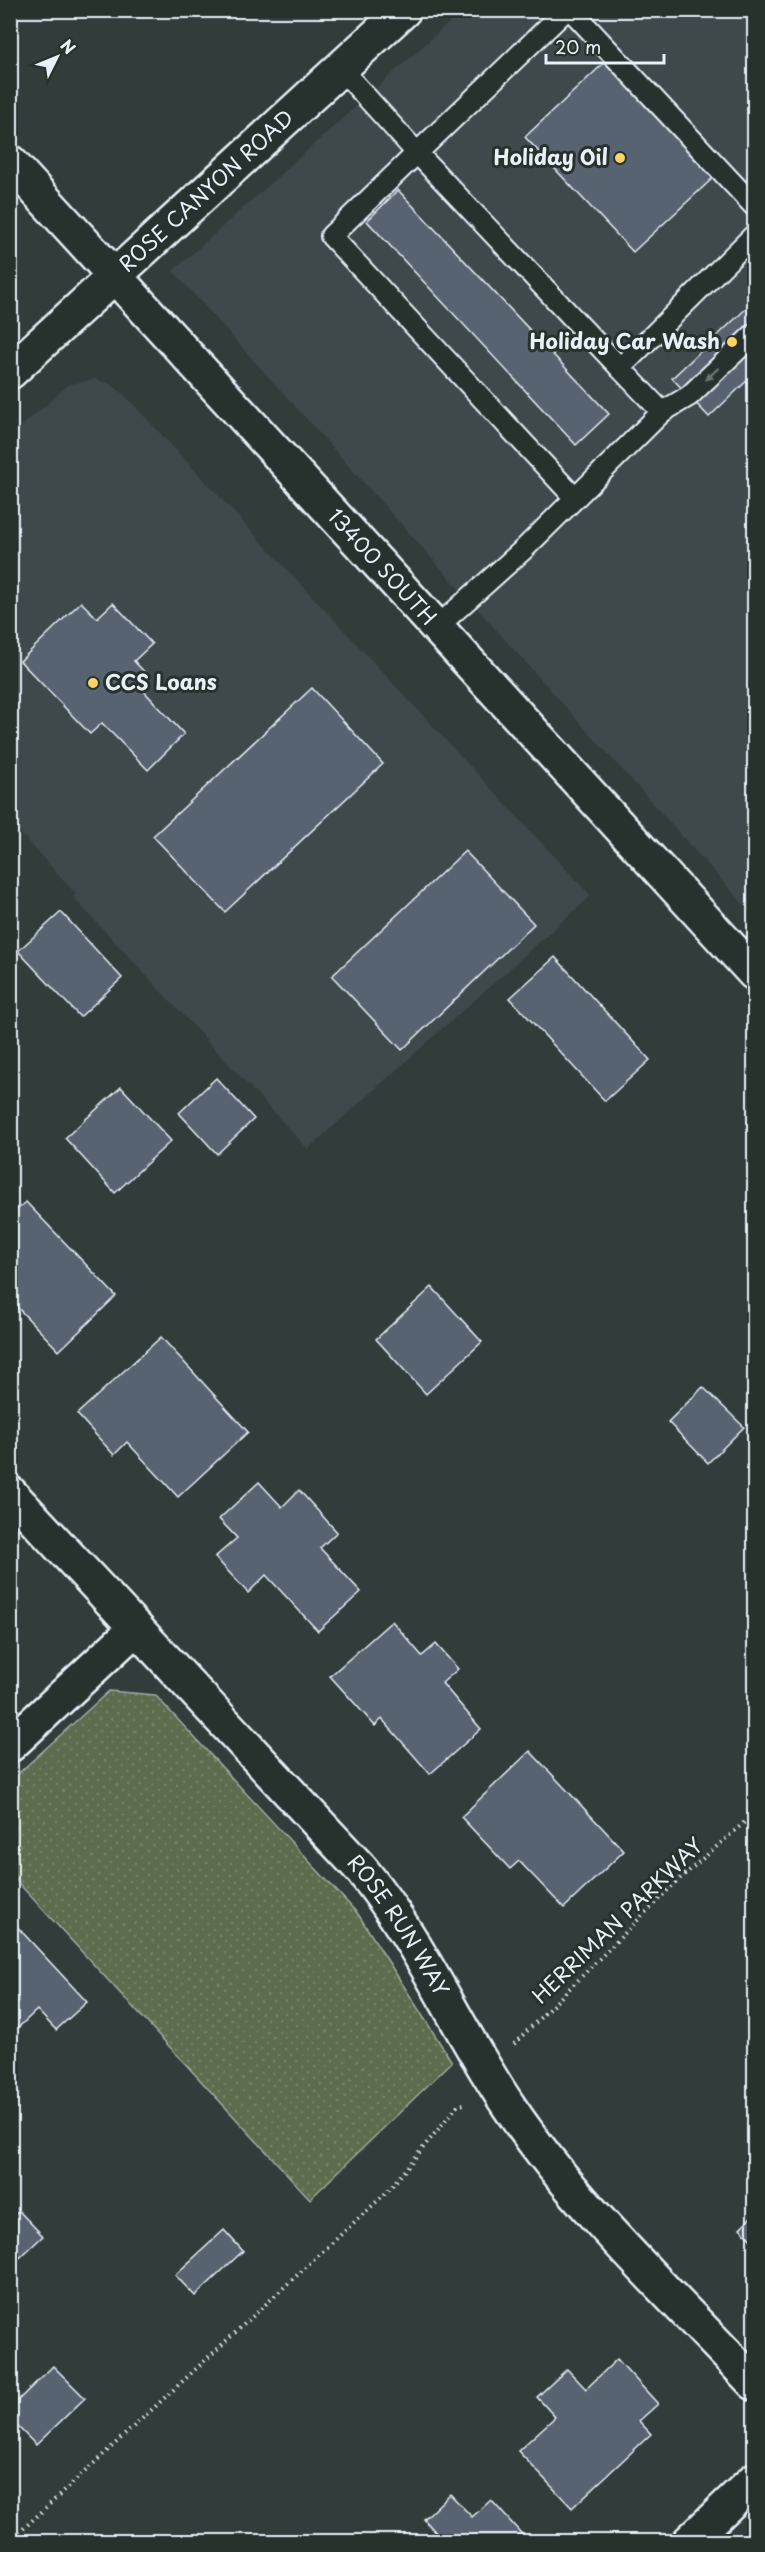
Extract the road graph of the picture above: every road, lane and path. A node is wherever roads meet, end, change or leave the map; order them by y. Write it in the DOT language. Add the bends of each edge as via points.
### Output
graph roads {
  1 [pos="404,10"];
  2 [pos="566,10"];
  3 [pos="571,10"];
  4 [pos="341,69"];
  5 [pos="417,153"];
  6 [pos="10,162"];
  7 [pos="754,206"];
  8 [pos="754,236"];
  9 [pos="116,275"];
  10 [pos="754,334"];
  11 [pos="620,368"];
  12 [pos="10,372"];
  13 [pos="662,412"];
  14 [pos="574,497"];
  15 [pos="437,627"];
  16 [pos="754,973"];
  17 [pos="10,1493"];
  18 [pos="136,1628"];
  19 [pos="10,1745"];
  20 [pos="754,1814"];
  21 [pos="511,2048"];
  22 [pos="471,2102"];
  23 [pos="754,2383"];
  24 [pos="754,2480"];
  25 [pos="10,2541"];
  26 [pos="689,2541"];
  1 -- 4 [label="street, ROSE CANYON ROAD"];
  2 -- 5 [label="lane"];
  3 -- 7 [label="lane"];
  4 -- 5 [label="lane"];
  4 -- 9 [label="street, ROSE CANYON ROAD"];
  5 -- 11 [label="lane"];
  5 -- 14 [label="lane" via="331,236"];
  6 -- 9 [label="street, 13400 SOUTH"];
  8 -- 11 [label="lane"];
  9 -- 12 [label="street, ROSE CANYON ROAD"];
  9 -- 15 [label="street, 13400 SOUTH"];
  10 -- 13 [label="lane, one-way" via="689,396"];
  11 -- 13 [label="lane"];
  13 -- 14 [label="lane"];
  14 -- 15 [label="lane" via="523,550"];
  15 -- 16 [label="street, 13400 SOUTH"];
  17 -- 18 [label="street, ROSE RUN WAY"];
  18 -- 19 [label="street"];
  18 -- 23 [label="street, ROSE RUN WAY" via="361,1869 400,1921 490,2076 532,2139 580,2198"];
  20 -- 21 [label="path, HERRIMAN PARKWAY" via="676,1882"];
  22 -- 25 [label="path" via="458,2105 387,2192"];
  24 -- 26 [label="street"];
}
